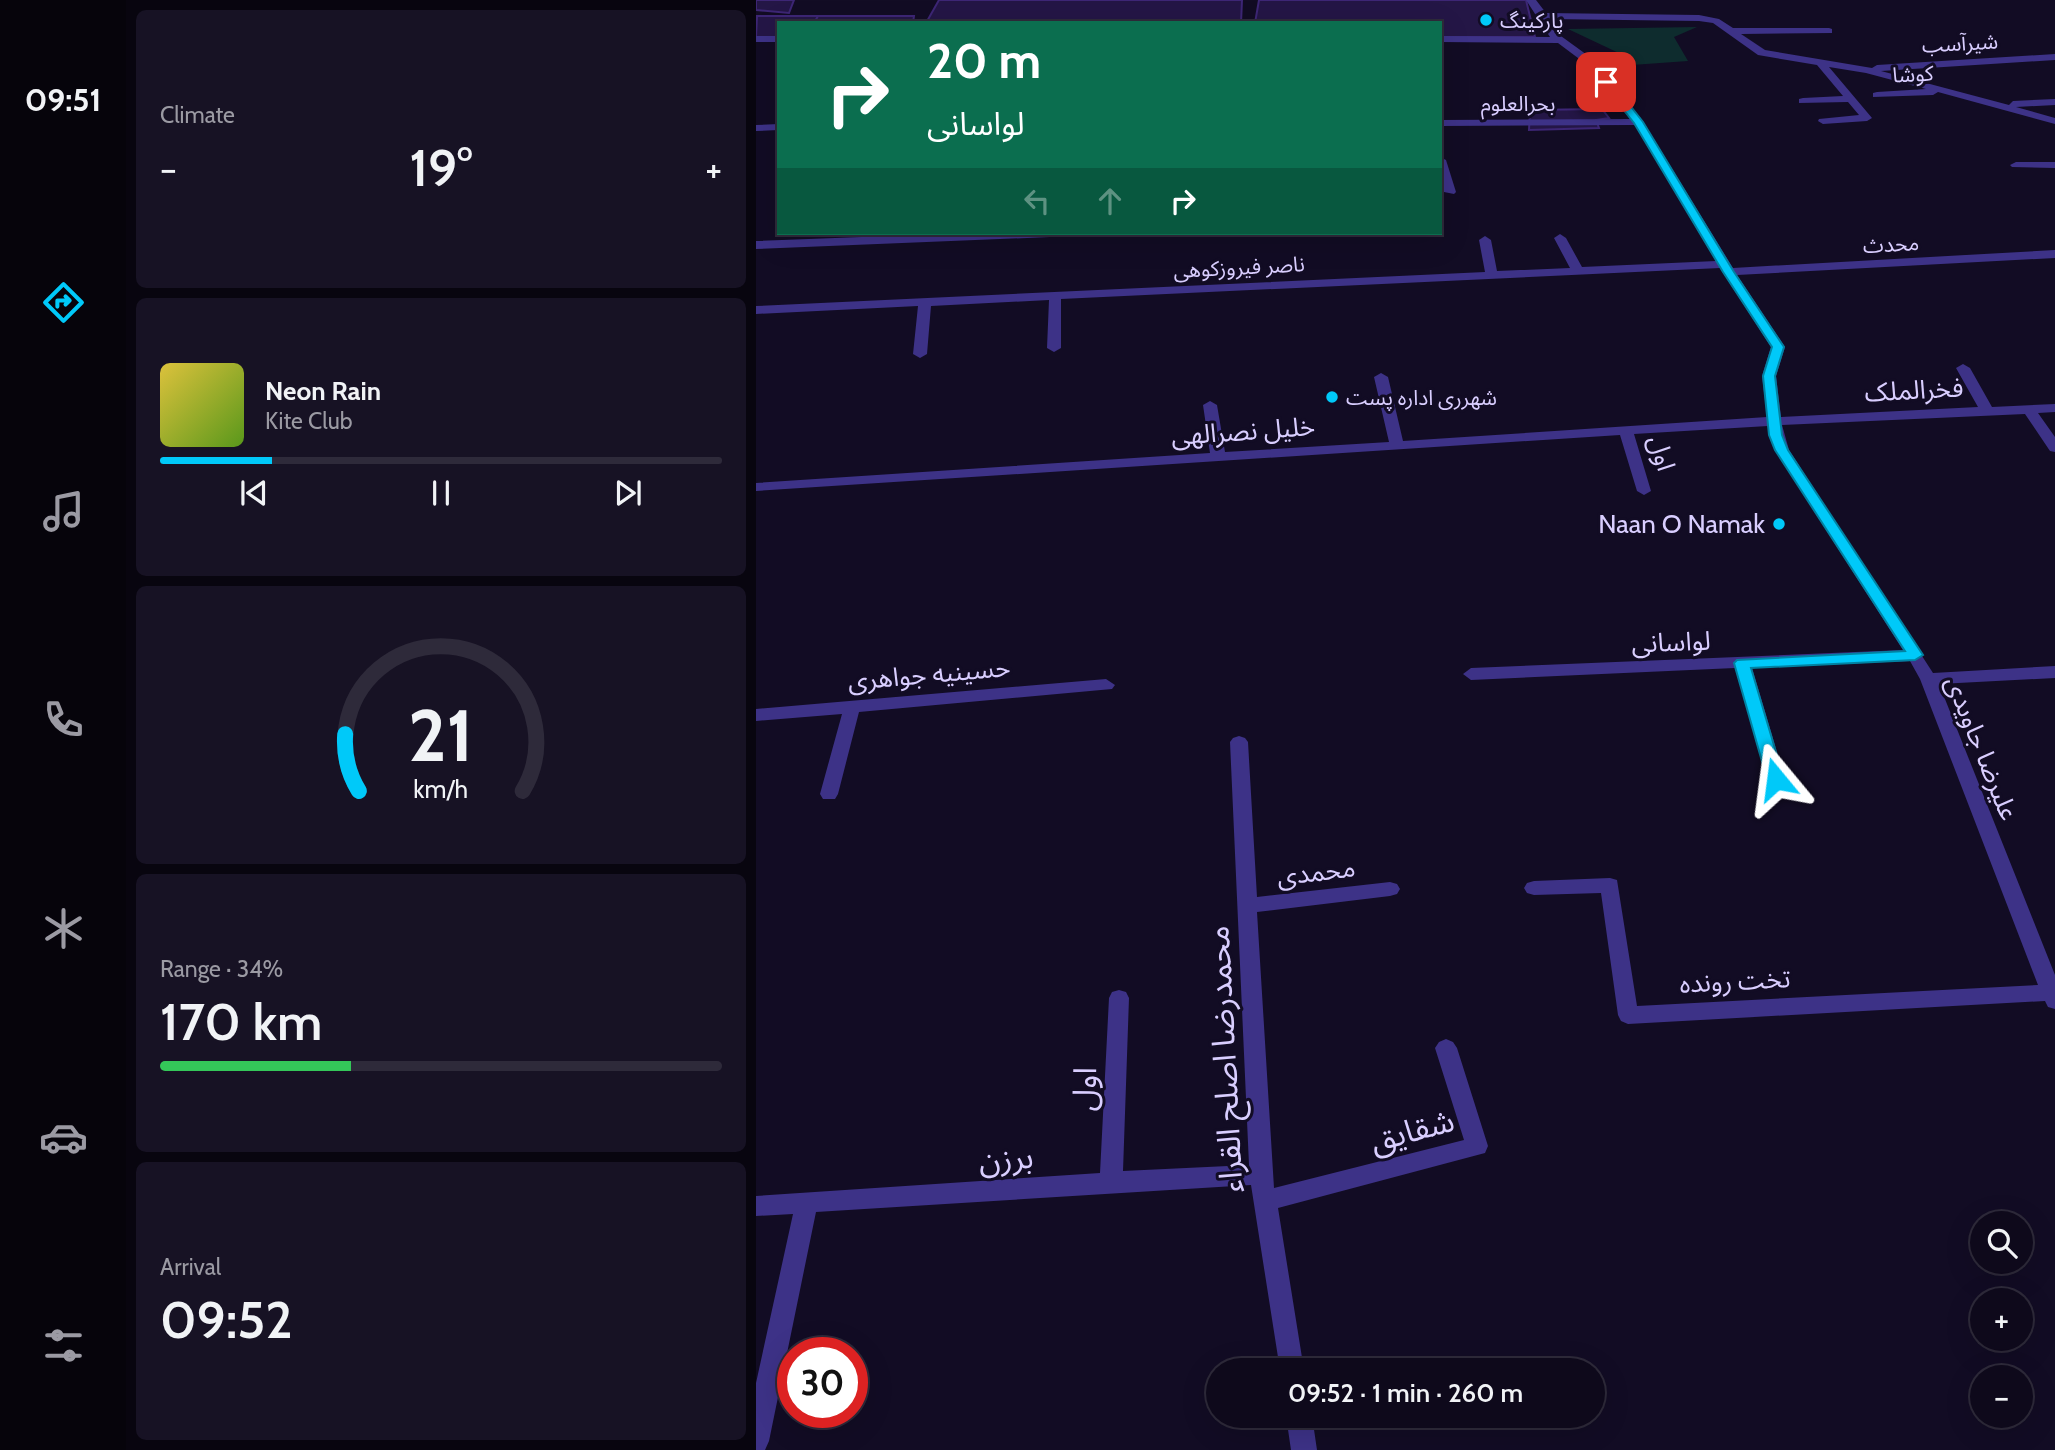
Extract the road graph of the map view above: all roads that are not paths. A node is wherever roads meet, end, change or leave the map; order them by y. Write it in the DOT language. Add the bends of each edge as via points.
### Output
graph roads {
  1 [pos="1531,0"];
  2 [pos="1543,16"];
  3 [pos="1732,31"];
  4 [pos="1829,31"];
  5 [pos="756,39"];
  6 [pos="777,39"];
  7 [pos="1442,39"];
  8 [pos="1561,40"];
  9 [pos="2055,57"];
  10 [pos="1821,64"];
  11 [pos="1867,70"];
  12 [pos="1952,91"];
  13 [pos="1877,95"];
  14 [pos="1851,99"];
  15 [pos="1803,101"];
  16 [pos="2055,102"];
  17 [pos="2000,104"];
  18 [pos="2050,120"];
  19 [pos="1823,121"];
  20 [pos="1638,122"];
  21 [pos="1442,123"];
  22 [pos="777,127"];
  23 [pos="756,128"];
  24 [pos="2055,128"];
  25 [pos="2016,165"];
  26 [pos="2055,165"];
  27 [pos="1442,166"];
  28 [pos="1450,192"];
  29 [pos="1001,235"];
  30 [pos="1560,238"];
  31 [pos="1485,240"];
  32 [pos="756,245"];
  33 [pos="2055,254"];
  34 [pos="1726,268"];
  35 [pos="1578,271"];
  36 [pos="1492,275"];
  37 [pos="1055,295"];
  38 [pos="925,302"];
  39 [pos="756,310"];
  40 [pos="1054,348"];
  41 [pos="920,354"];
  42 [pos="1963,368"];
  43 [pos="1381,377"];
  44 [pos="1210,405"];
  45 [pos="2028,408"];
  46 [pos="2055,408"];
  47 [pos="1987,411"];
  48 [pos="1775,421"];
  49 [pos="1626,430"];
  50 [pos="1397,445"];
  51 [pos="2055,448"];
  52 [pos="1219,457"];
  53 [pos="756,487"];
  54 [pos="1644,491"];
  55 [pos="1915,655"];
  56 [pos="1742,663"];
  57 [pos="2055,673"];
  58 [pos="1471,674"];
  59 [pos="1928,679"];
  60 [pos="1105,685"];
  61 [pos="852,707"];
  62 [pos="756,715"];
  63 [pos="1239,742"];
  64 [pos="1776,779"];
  65 [pos="829,794"];
  66 [pos="1534,888"];
  67 [pos="1391,889"];
  68 [pos="1248,906"];
  69 [pos="2054,995"];
  70 [pos="1119,998"];
  71 [pos="1446,1048"];
  72 [pos="1261,1175"];
  73 [pos="1111,1182"];
  74 [pos="1265,1201"];
  75 [pos="807,1203"];
  76 [pos="756,1206"];
  77 [pos="1290,1358"];
  78 [pos="1301,1428"];
  79 [pos="756,1441"];
  80 [pos="1304,1450"];
  1 -- 2 [label="street, علیرضا جاویدی"];
  2 -- 3 [label="street" via="1699,18"];
  2 -- 8 [label="street, علیرضا جاویدی" via="1550,32"];
  3 -- 4 [label="street"];
  3 -- 10 [label="street" via="1762,53"];
  5 -- 6 [label="street"];
  7 -- 8 [label="street"];
  8 -- 20 [label="street, علیرضا جاویدی" via="1590,62"];
  9 -- 11 [label="street, شیرآسب"];
  10 -- 11 [label="street"];
  10 -- 14 [label="street"];
  11 -- 12 [label="street"];
  12 -- 13 [label="street, کوشا"];
  12 -- 17 [label="street"];
  14 -- 15 [label="street"];
  14 -- 19 [label="street" via="1867,118"];
  16 -- 17 [label="street"];
  17 -- 18 [label="street"];
  18 -- 24 [label="street"];
  20 -- 21 [label="street, بحرالعلوم"];
  20 -- 34 [label="street, علیرضا جاویدی"];
  22 -- 23 [label="street"];
  25 -- 26 [label="street"];
  27 -- 28 [label="street"];
  29 -- 32 [label="street"];
  30 -- 35 [label="street"];
  31 -- 36 [label="street"];
  33 -- 34 [label="street, محدث"];
  34 -- 35 [label="street, ناصر فیروزکوهی"];
  34 -- 48 [label="street, علیرضا جاویدی" via="1778,347 1769,376"];
  35 -- 36 [label="street, ناصر فیروزکوهی"];
  36 -- 37 [label="street, ناصر فیروزکوهی"];
  37 -- 38 [label="street, ناصر فیروزکوهی"];
  37 -- 40 [label="street"];
  38 -- 39 [label="street, ناصر فیروزکوهی"];
  38 -- 41 [label="street"];
  42 -- 47 [label="street"];
  43 -- 50 [label="street"];
  44 -- 52 [label="street"];
  45 -- 46 [label="street, فخرالملک"];
  45 -- 47 [label="street, فخرالملک"];
  45 -- 51 [label="street"];
  47 -- 48 [label="street, فخرالملک"];
  48 -- 49 [label="street, خلیل نصرالهی"];
  48 -- 55 [label="street, علیرضا جاویدی" via="1782,450"];
  49 -- 50 [label="street, خلیل نصرالهی"];
  49 -- 54 [label="street, اول"];
  50 -- 52 [label="street, خلیل نصرالهی"];
  52 -- 53 [label="street, خلیل نصرالهی"];
  55 -- 56 [label="street, لواسانی"];
  55 -- 59 [label="street, علیرضا جاویدی"];
  56 -- 58 [label="street, لواسانی"];
  56 -- 64 [label="street"];
  57 -- 59 [label="street"];
  59 -- 69 [label="street, علیرضا جاویدی"];
  60 -- 61 [label="street, حسینیه جواهری"];
  61 -- 62 [label="street, حسینیه جواهری"];
  61 -- 65 [label="street"];
  63 -- 68 [label="street, محمدرضا اصلح القراء"];
  66 -- 69 [label="street, تخت رونده" via="1610,885 1628,1015"];
  67 -- 68 [label="street, محمدی"];
  68 -- 72 [label="street, محمدرضا اصلح القراء"];
  70 -- 73 [label="street, اول"];
  71 -- 74 [label="street, شقایق" via="1477,1146"];
  72 -- 73 [label="street, برزن"];
  72 -- 74 [label="street, محمدرضا اصلح القراء"];
  73 -- 75 [label="street, برزن"];
  74 -- 77 [label="street, محمدرضا اصلح القراء"];
  75 -- 76 [label="street, برزن"];
  75 -- 79 [label="street"];
  78 -- 80 [label="street"];
}
